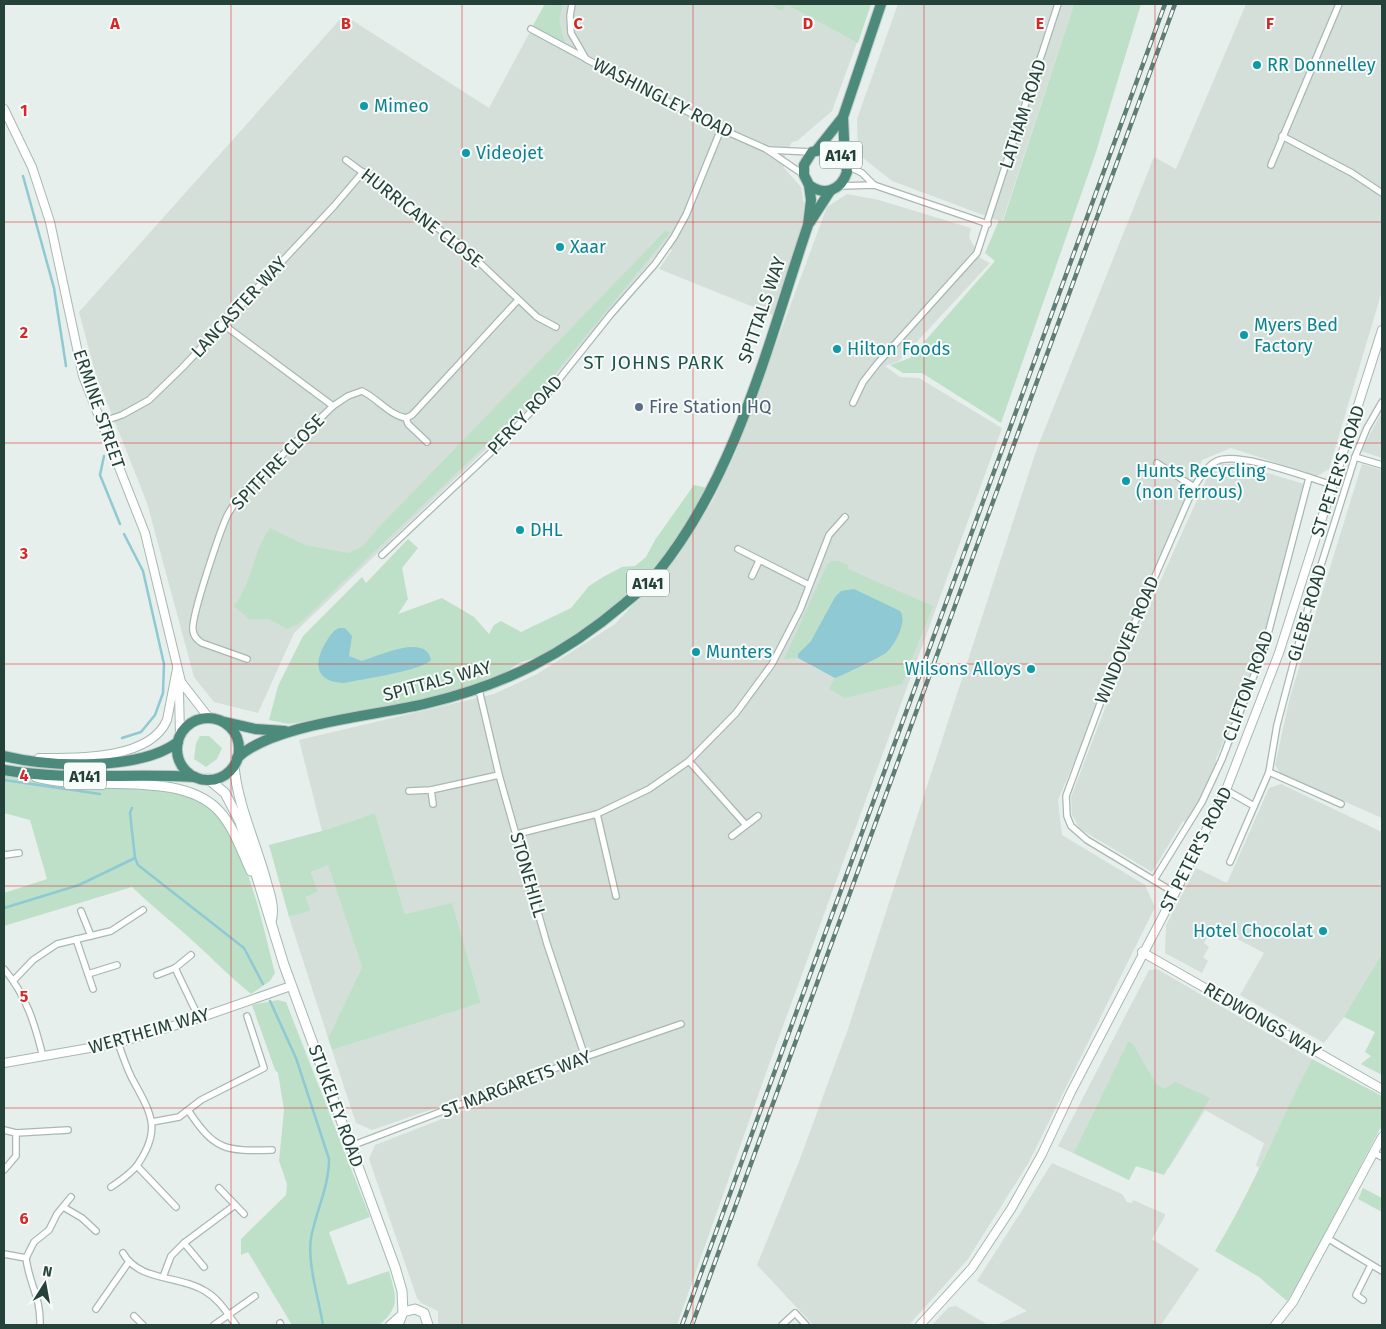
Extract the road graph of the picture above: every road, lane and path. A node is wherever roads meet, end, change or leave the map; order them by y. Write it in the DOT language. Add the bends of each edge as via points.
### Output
graph roads {
  1 [pos="572,4"];
  2 [pos="881,4"];
  3 [pos="1058,4"];
  4 [pos="1339,4"];
  5 [pos="531,29"];
  6 [pos="586,59"];
  7 [pos="4,109"];
  8 [pos="843,117"];
  9 [pos="721,129"];
  10 [pos="1282,136"];
  11 [pos="766,149"];
  12 [pos="814,151"];
  13 [pos="346,160"];
  14 [pos="846,163"];
  15 [pos="1271,165"];
  16 [pos="362,172"];
  17 [pos="804,175"];
  18 [pos="874,184"];
  19 [pos="809,185"];
  20 [pos="840,186"];
  21 [pos="830,191"];
  22 [pos="1382,193"];
  23 [pos="988,224"];
  24 [pos="808,225"];
  25 [pos="518,300"];
  26 [pos="224,325"];
  27 [pos="556,327"];
  28 [pos="1382,330"];
  29 [pos="1380,344"];
  30 [pos="1382,402"];
  31 [pos="852,403"];
  32 [pos="333,406"];
  33 [pos="406,418"];
  34 [pos="101,422"];
  35 [pos="427,442"];
  36 [pos="1355,457"];
  37 [pos="1157,463"];
  38 [pos="1382,465"];
  39 [pos="1309,478"];
  40 [pos="1333,485"];
  41 [pos="1194,487"];
  42 [pos="845,517"];
  43 [pos="738,549"];
  44 [pos="382,555"];
  45 [pos="759,561"];
  46 [pos="752,576"];
  47 [pos="809,585"];
  48 [pos="247,659"];
  49 [pos="178,667"];
  50 [pos="181,682"];
  51 [pos="479,690"];
  52 [pos="209,718"];
  53 [pos="222,722"];
  54 [pos="290,731"];
  55 [pos="179,738"];
  56 [pos="7,757"];
  57 [pos="235,761"];
  58 [pos="689,761"];
  59 [pos="4,770"];
  60 [pos="1269,772"];
  61 [pos="23,773"];
  62 [pos="499,775"];
  63 [pos="196,777"];
  64 [pos="208,779"];
  65 [pos="431,790"];
  66 [pos="1226,790"];
  67 [pos="409,791"];
  68 [pos="433,804"];
  69 [pos="1341,804"];
  70 [pos="1254,806"];
  71 [pos="597,814"];
  72 [pos="758,816"];
  73 [pos="746,825"];
  74 [pos="516,834"];
  75 [pos="732,836"];
  76 [pos="19,853"];
  77 [pos="4,855"];
  78 [pos="1230,862"];
  79 [pos="1154,880"];
  80 [pos="260,889"];
  81 [pos="1175,893"];
  82 [pos="616,896"];
  83 [pos="143,910"];
  84 [pos="80,911"];
  85 [pos="271,922"];
  86 [pos="91,936"];
  87 [pos="76,939"];
  88 [pos="1142,952"];
  89 [pos="191,955"];
  90 [pos="117,965"];
  91 [pos="175,968"];
  92 [pos="4,969"];
  93 [pos="88,974"];
  94 [pos="157,975"];
  95 [pos="14,980"];
  96 [pos="291,986"];
  97 [pos="93,989"];
  98 [pos="247,1016"];
  99 [pos="199,1018"];
  100 [pos="681,1024"];
  101 [pos="118,1042"];
  102 [pos="585,1057"];
  103 [pos="43,1058"];
  104 [pos="4,1063"];
  105 [pos="1382,1089"];
  106 [pos="188,1110"];
  107 [pos="152,1122"];
  108 [pos="4,1130"];
  109 [pos="68,1130"];
  110 [pos="16,1133"];
  111 [pos="1382,1137"];
  112 [pos="351,1146"];
  113 [pos="272,1150"];
  114 [pos="1374,1152"];
  115 [pos="1382,1157"];
  116 [pos="137,1166"];
  117 [pos="4,1170"];
  118 [pos="111,1188"];
  119 [pos="219,1188"];
  120 [pos="71,1197"];
  121 [pos="235,1205"];
  122 [pos="176,1207"];
  123 [pos="64,1208"];
  124 [pos="244,1214"];
  125 [pos="96,1231"];
  126 [pos="1328,1238"];
  127 [pos="184,1243"];
  128 [pos="123,1253"];
  129 [pos="4,1254"];
  130 [pos="26,1258"];
  131 [pos="128,1263"];
  132 [pos="1371,1265"];
  133 [pos="204,1267"];
  134 [pos="1382,1272"];
  135 [pos="164,1277"];
  136 [pos="402,1290"];
  137 [pos="256,1296"];
  138 [pos="1363,1300"];
  139 [pos="96,1309"];
  140 [pos="414,1309"];
  141 [pos="228,1315"];
  142 [pos="134,1316"];
  143 [pos="400,1318"];
  144 [pos="40,1325"];
  145 [pos="142,1325"];
  146 [pos="214,1325"];
  147 [pos="236,1325"];
  148 [pos="390,1325"];
  149 [pos="428,1325"];
  150 [pos="782,1325"];
  151 [pos="806,1325"];
  152 [pos="920,1325"];
  153 [pos="1275,1325"];
  1 -- 6 [label="street, WASHINGLEY ROAD" via="570,33"];
  2 -- 8 [label="highway, A141"];
  3 -- 23 [label="street, LATHAM ROAD"];
  4 -- 10 [label="street"];
  5 -- 6 [label="street"];
  6 -- 9 [label="street, WASHINGLEY ROAD"];
  7 -- 34 [label="street, ERMINE STREET" via="32,167 50,222 83,376"];
  8 -- 12 [label="highway, A141"];
  8 -- 14 [label="highway, A141"];
  9 -- 11 [label="street, WASHINGLEY ROAD"];
  9 -- 44 [label="street, PERCY ROAD" via="678,230 655,264 544,398"];
  10 -- 15 [label="street"];
  10 -- 22 [label="street" via="1352,173"];
  11 -- 12 [label="street, WASHINGLEY ROAD"];
  11 -- 17 [label="street, WASHINGLEY ROAD"];
  12 -- 14 [label="highway, A141" via="832,150"];
  12 -- 17 [label="highway, A141" via="804,165"];
  13 -- 16 [label="street, HURRICANE CLOSE"];
  14 -- 18 [label="street"];
  14 -- 20 [label="highway, A141"];
  16 -- 25 [label="street, HURRICANE CLOSE" via="464,247"];
  16 -- 26 [label="street, LANCASTER WAY"];
  17 -- 19 [label="highway, A141"];
  18 -- 20 [label="street"];
  18 -- 23 [label="street"];
  19 -- 21 [label="highway, A141" via="822,192"];
  19 -- 24 [label="highway, A141"];
  20 -- 21 [label="highway, A141"];
  21 -- 24 [label="highway, A141"];
  23 -- 31 [label="street, LATHAM ROAD" via="978,253 877,364"];
  24 -- 51 [label="highway, SPITTALS WAY / A141" via="728,453 695,519 657,573 607,618 547,660"];
  25 -- 27 [label="street, HURRICANE CLOSE" via="537,317"];
  25 -- 33 [label="street" via="422,405"];
  26 -- 32 [label="street, SPITFIRE CLOSE"];
  26 -- 34 [label="street, LANCASTER WAY" via="149,400"];
  28 -- 29 [label="street, ST PETER'S ROAD"];
  29 -- 40 [label="street, ST PETER'S ROAD"];
  30 -- 36 [label="street, GLEBE ROAD"];
  32 -- 33 [label="street, SPITFIRE CLOSE" via="362,391 399,417"];
  32 -- 48 [label="street, SPITFIRE CLOSE" via="246,490 225,520 194,614 193,632 202,643"];
  33 -- 35 [label="street, SPITFIRE CLOSE"];
  34 -- 49 [label="street, ERMINE STREET" via="145,533"];
  36 -- 38 [label="street"];
  36 -- 60 [label="street, GLEBE ROAD" via="1291,669"];
  37 -- 41 [label="street"];
  39 -- 40 [label="street, WINDOVER ROAD"];
  39 -- 41 [label="street, WINDOVER ROAD" via="1230,458 1217,461"];
  39 -- 79 [label="street, CLIFTON ROAD" via="1264,649 1222,759 1202,802"];
  40 -- 66 [label="street, ST PETER'S ROAD" via="1279,653"];
  41 -- 79 [label="street, WINDOVER ROAD" via="1104,692 1066,796 1067,816 1077,833"];
  42 -- 47 [label="street" via="829,535"];
  43 -- 45 [label="street"];
  45 -- 46 [label="street"];
  45 -- 47 [label="street"];
  47 -- 58 [label="street" via="772,664 736,713"];
  49 -- 50 [label="street, ERMINE STREET"];
  49 -- 56 [label="street" via="164,727 144,745 68,758"];
  50 -- 52 [label="street, ERMINE STREET"];
  50 -- 55 [label="street, ERMINE STREET"];
  51 -- 54 [label="highway, SPITTALS WAY / A141"];
  51 -- 62 [label="street, STONEHILL"];
  52 -- 53 [label="highway"];
  52 -- 55 [label="highway" via="192,722"];
  53 -- 54 [label="highway, SPITTALS WAY / A141" via="255,729"];
  53 -- 57 [label="highway" via="236,737"];
  54 -- 57 [label="highway, SPITTALS WAY / A141" via="252,746"];
  55 -- 56 [label="highway, A141" via="164,751 149,756 104,763 70,764"];
  55 -- 63 [label="highway" via="177,750 182,766"];
  57 -- 64 [label="highway" via="227,773"];
  57 -- 85 [label="main road, STUKELEY ROAD" via="236,784 274,913"];
  58 -- 71 [label="street" via="649,789"];
  58 -- 73 [label="street"];
  59 -- 61 [label="highway, A141"];
  60 -- 69 [label="street"];
  60 -- 70 [label="street, GLEBE ROAD"];
  61 -- 63 [label="highway, A141"];
  61 -- 80 [label="main road" via="54,781 165,786 191,792 219,811"];
  62 -- 65 [label="street"];
  62 -- 74 [label="street, STONEHILL"];
  63 -- 64 [label="highway"];
  64 -- 80 [label="main road, STUKELEY ROAD" via="225,793 233,805 249,844"];
  65 -- 67 [label="street"];
  65 -- 68 [label="street"];
  66 -- 70 [label="street"];
  66 -- 81 [label="street, ST PETER'S ROAD"];
  70 -- 78 [label="street, GLEBE ROAD"];
  71 -- 74 [label="street"];
  71 -- 82 [label="street"];
  72 -- 73 [label="street"];
  73 -- 75 [label="street"];
  74 -- 102 [label="street, STONEHILL" via="547,944"];
  76 -- 77 [label="street"];
  79 -- 81 [label="street, WINDOVER ROAD"];
  80 -- 85 [label="main road, STUKELEY ROAD"];
  81 -- 88 [label="street, ST PETER'S ROAD"];
  83 -- 86 [label="street" via="111,931"];
  84 -- 86 [label="street"];
  85 -- 96 [label="main road, STUKELEY ROAD"];
  86 -- 87 [label="street"];
  87 -- 93 [label="street"];
  87 -- 95 [label="street" via="56,944"];
  88 -- 105 [label="street, REDWONGS WAY"];
  88 -- 152 [label="street, ST PETER'S ROAD" via="1042,1154 998,1232 972,1268"];
  89 -- 91 [label="street"];
  90 -- 93 [label="street"];
  91 -- 94 [label="street"];
  91 -- 99 [label="street"];
  92 -- 95 [label="street"];
  93 -- 97 [label="street"];
  95 -- 103 [label="street" via="34,1020"];
  96 -- 99 [label="street, WERTHEIM WAY"];
  96 -- 112 [label="main road, STUKELEY ROAD"];
  98 -- 106 [label="street" via="264,1068 222,1088"];
  99 -- 101 [label="street, WERTHEIM WAY"];
  100 -- 102 [label="street, ST MARGARETS WAY"];
  101 -- 103 [label="street, WERTHEIM WAY"];
  101 -- 107 [label="street"];
  102 -- 112 [label="street, ST MARGARETS WAY"];
  103 -- 104 [label="street, WERTHEIM WAY"];
  106 -- 107 [label="street" via="164,1122"];
  106 -- 113 [label="street" via="218,1146 241,1151"];
  107 -- 116 [label="street" via="150,1142"];
  108 -- 110 [label="street"];
  109 -- 110 [label="street"];
  110 -- 117 [label="street" via="16,1156"];
  111 -- 114 [label="street"];
  112 -- 136 [label="main road, STUKELEY ROAD"];
  114 -- 115 [label="street"];
  114 -- 126 [label="street"];
  116 -- 118 [label="street"];
  116 -- 122 [label="street"];
  119 -- 121 [label="street"];
  120 -- 123 [label="street"];
  121 -- 124 [label="street"];
  121 -- 127 [label="street"];
  123 -- 125 [label="street"];
  123 -- 130 [label="street" via="49,1230 34,1242"];
  126 -- 132 [label="street"];
  126 -- 153 [label="street" via="1293,1302"];
  127 -- 133 [label="street"];
  127 -- 135 [label="street" via="171,1256"];
  128 -- 131 [label="street"];
  129 -- 130 [label="street"];
  130 -- 144 [label="street" via="28,1275 36,1289 40,1307"];
  131 -- 135 [label="street"];
  131 -- 139 [label="street"];
  132 -- 134 [label="street"];
  132 -- 138 [label="street" via="1356,1296"];
  135 -- 141 [label="street" via="205,1290"];
  136 -- 140 [label="main road, STUKELEY ROAD"];
  136 -- 143 [label="main road, STUKELEY ROAD"];
  137 -- 141 [label="street"];
  140 -- 143 [label="main road"];
  140 -- 149 [label="main road, STUKELEY ROAD" via="424,1313"];
  141 -- 146 [label="street"];
  141 -- 147 [label="street"];
  142 -- 145 [label="street"];
  143 -- 148 [label="street"];
  150 -- 151 [label="street" via="795,1313"];
}
